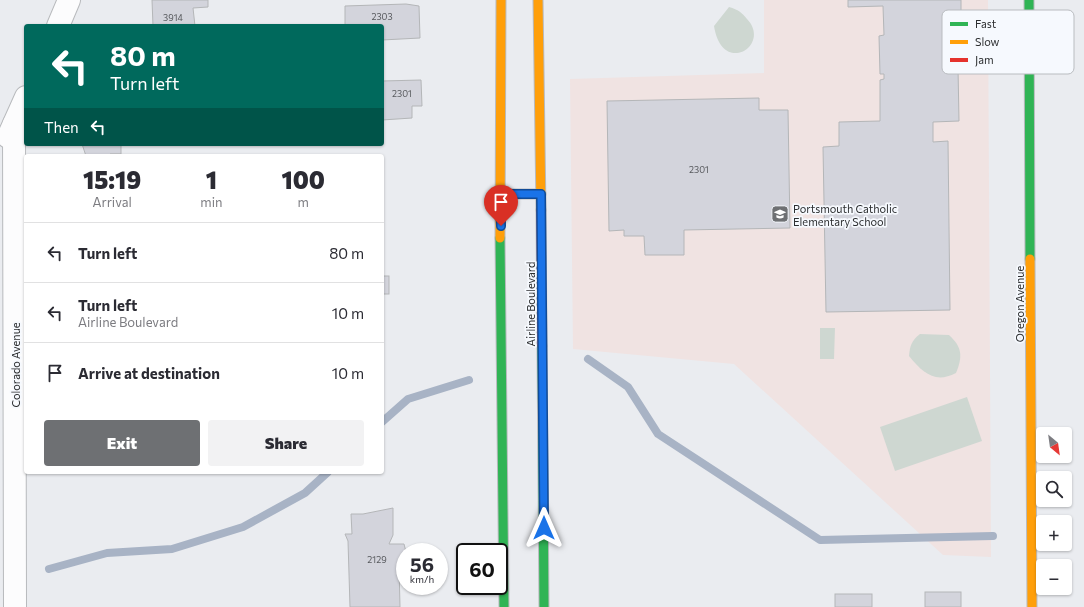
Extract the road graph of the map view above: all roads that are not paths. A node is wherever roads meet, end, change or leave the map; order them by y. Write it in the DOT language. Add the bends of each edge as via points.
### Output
graph roads {
  1 [pos="70,0"];
  2 [pos="501,0"];
  3 [pos="538,0"];
  4 [pos="1029,0"];
  5 [pos="1029,10"];
  6 [pos="59,24"];
  7 [pos="1029,74"];
  8 [pos="24,102"];
  9 [pos="14,124"];
  10 [pos="0,155"];
  11 [pos="500,194"];
  12 [pos="541,194"];
  13 [pos="15,607"];
  14 [pos="504,607"];
  15 [pos="544,607"];
  16 [pos="1032,607"];
  1 -- 6 [label="street"];
  2 -- 11 [label="main road"];
  3 -- 12 [label="main road, Airline Boulevard"];
  4 -- 5 [label="main road, Oregon Avenue"];
  7 -- 16 [label="main road, Oregon Avenue"];
  8 -- 9 [label="street"];
  9 -- 10 [label="street"];
  9 -- 13 [label="street, Colorado Avenue"];
  11 -- 12 [label="main road"];
  11 -- 14 [label="main road"];
  12 -- 15 [label="main road, Airline Boulevard"];
}
